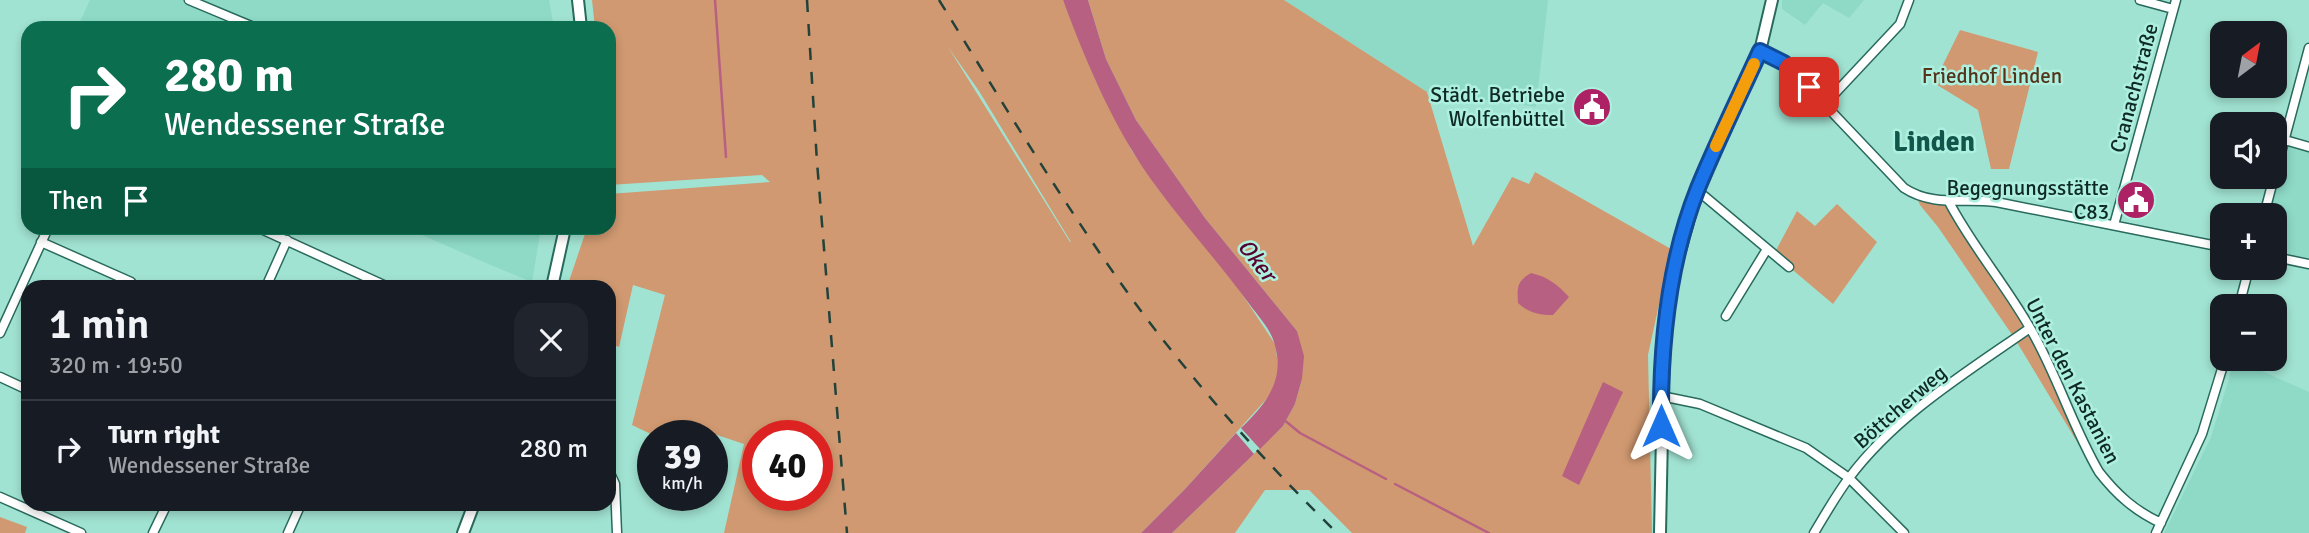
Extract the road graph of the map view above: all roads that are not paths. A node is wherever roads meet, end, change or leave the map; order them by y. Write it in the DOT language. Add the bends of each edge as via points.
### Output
graph roads {
  1 [pos="578,0"];
  2 [pos="1772,0"];
  3 [pos="1909,0"];
  4 [pos="2140,0"];
  5 [pos="192,1"];
  6 [pos="2175,5"];
  7 [pos="239,21"];
  8 [pos="580,21"];
  9 [pos="2309,48"];
  10 [pos="1760,51"];
  11 [pos="1825,104"];
  12 [pos="2287,132"];
  13 [pos="2287,141"];
  14 [pos="2309,147"];
  15 [pos="1697,190"];
  16 [pos="1949,202"];
  17 [pos="2114,225"];
  18 [pos="44,235"];
  19 [pos="275,235"];
  20 [pos="563,235"];
  21 [pos="287,240"];
  22 [pos="41,242"];
  23 [pos="2210,245"];
  24 [pos="1767,249"];
  25 [pos="2287,259"];
  26 [pos="2309,264"];
  27 [pos="1789,267"];
  28 [pos="24,280"];
  29 [pos="126,280"];
  30 [pos="269,280"];
  31 [pos="372,280"];
  32 [pos="553,280"];
  33 [pos="21,286"];
  34 [pos="1726,316"];
  35 [pos="2030,328"];
  36 [pos="0,332"];
  37 [pos="2221,371"];
  38 [pos="0,377"];
  39 [pos="21,387"];
  40 [pos="1661,396"];
  41 [pos="1849,478"];
  42 [pos="0,497"];
  43 [pos="21,506"];
  44 [pos="616,508"];
  45 [pos="32,511"];
  46 [pos="164,511"];
  47 [pos="299,511"];
  48 [pos="471,511"];
  49 [pos="2161,523"];
  50 [pos="292,532"];
  51 [pos="81,533"];
  52 [pos="153,533"];
  53 [pos="463,533"];
  54 [pos="617,533"];
  55 [pos="1660,533"];
  56 [pos="1814,533"];
  57 [pos="1904,533"];
  58 [pos="2156,533"];
  1 -- 8 [label="street"];
  2 -- 10 [label="street"];
  3 -- 11 [label="street" via="1900,24"];
  4 -- 6 [label="street"];
  5 -- 7 [label="street"];
  6 -- 17 [label="street, Cranachstraße"];
  9 -- 12 [label="street"];
  10 -- 11 [label="street" via="1784,63"];
  10 -- 15 [label="street"];
  11 -- 16 [label="street" via="1904,188 1916,196"];
  13 -- 14 [label="street"];
  15 -- 24 [label="street"];
  15 -- 40 [label="street" via="1673,276"];
  16 -- 17 [label="street" via="1996,202"];
  16 -- 35 [label="street, Unter den Kastanien"];
  17 -- 23 [label="street"];
  18 -- 22 [label="street"];
  19 -- 21 [label="street"];
  20 -- 32 [label="street"];
  21 -- 30 [label="street"];
  21 -- 31 [label="street"];
  22 -- 28 [label="street"];
  22 -- 29 [label="street"];
  24 -- 27 [label="street"];
  24 -- 34 [label="street"];
  25 -- 26 [label="street"];
  33 -- 36 [label="street"];
  35 -- 41 [label="street, Böttcherweg" via="1945,387"];
  35 -- 49 [label="street, Unter den Kastanien" via="2099,472 2114,492"];
  37 -- 49 [label="street" via="2202,434"];
  38 -- 39 [label="street"];
  40 -- 41 [label="street" via="1700,404 1806,448"];
  40 -- 55 [label="street"];
  41 -- 56 [label="street, Böttcherweg"];
  41 -- 57 [label="street"];
  42 -- 43 [label="street"];
  44 -- 54 [label="street"];
  45 -- 51 [label="street"];
  46 -- 52 [label="street"];
  47 -- 50 [label="street"];
  48 -- 53 [label="street"];
  49 -- 58 [label="street"];
}
